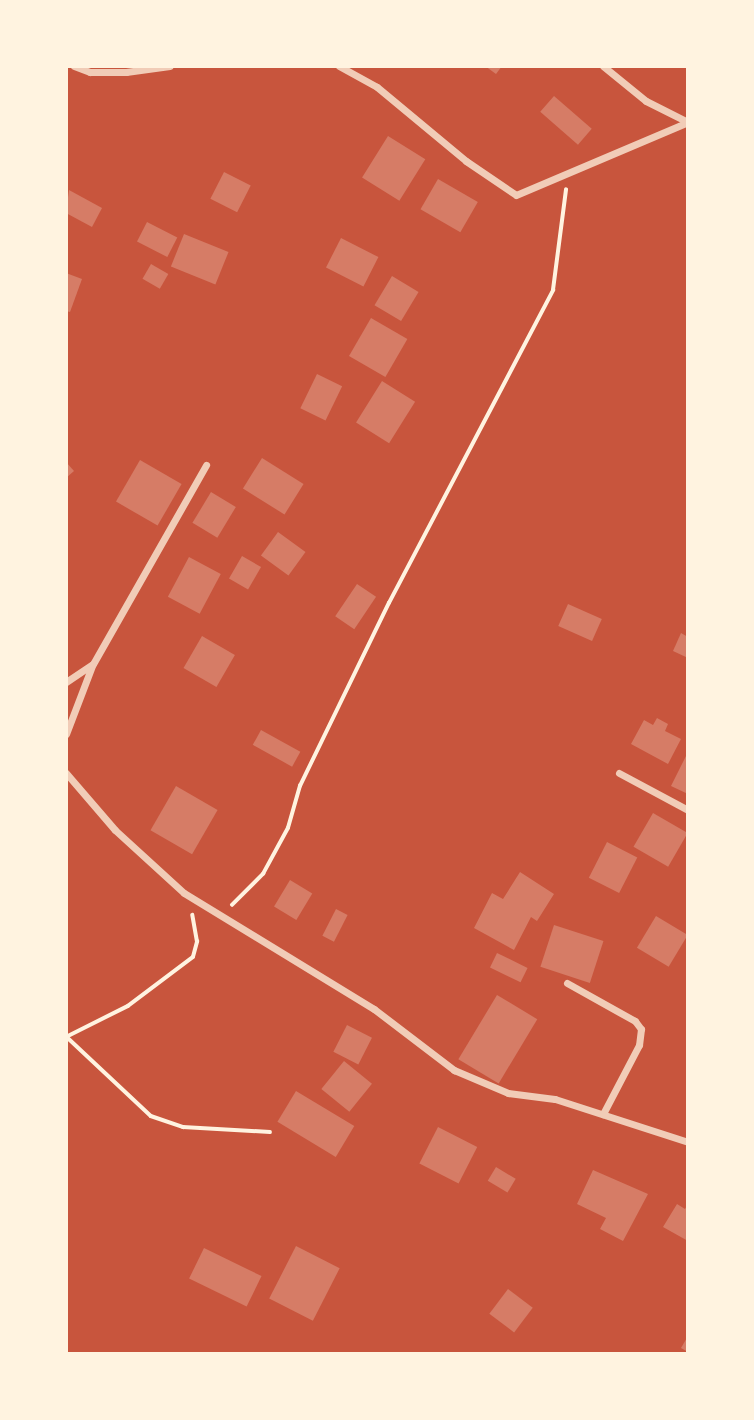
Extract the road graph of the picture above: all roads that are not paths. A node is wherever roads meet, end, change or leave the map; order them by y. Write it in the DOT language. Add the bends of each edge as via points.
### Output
graph roads {
  1 [pos="74,66"];
  2 [pos="170,66"];
  3 [pos="339,66"];
  4 [pos="603,66"];
  5 [pos="688,122"];
  6 [pos="206,466"];
  7 [pos="93,664"];
  8 [pos="66,682"];
  9 [pos="66,734"];
  10 [pos="66,773"];
  11 [pos="619,773"];
  12 [pos="688,810"];
  13 [pos="568,983"];
  14 [pos="603,1114"];
  15 [pos="688,1142"];
  1 -- 2 [label="street" via="90,72"];
  3 -- 5 [label="street" via="377,87 505,191 526,193"];
  4 -- 5 [label="street" via="646,101"];
  6 -- 7 [label="street"];
  7 -- 8 [label="street"];
  7 -- 9 [label="street"];
  10 -- 14 [label="street" via="115,830 188,895 316,972 483,1086"];
  11 -- 12 [label="street"];
  13 -- 14 [label="street" via="635,1021 641,1029 639,1045"];
  14 -- 15 [label="street"];
}
